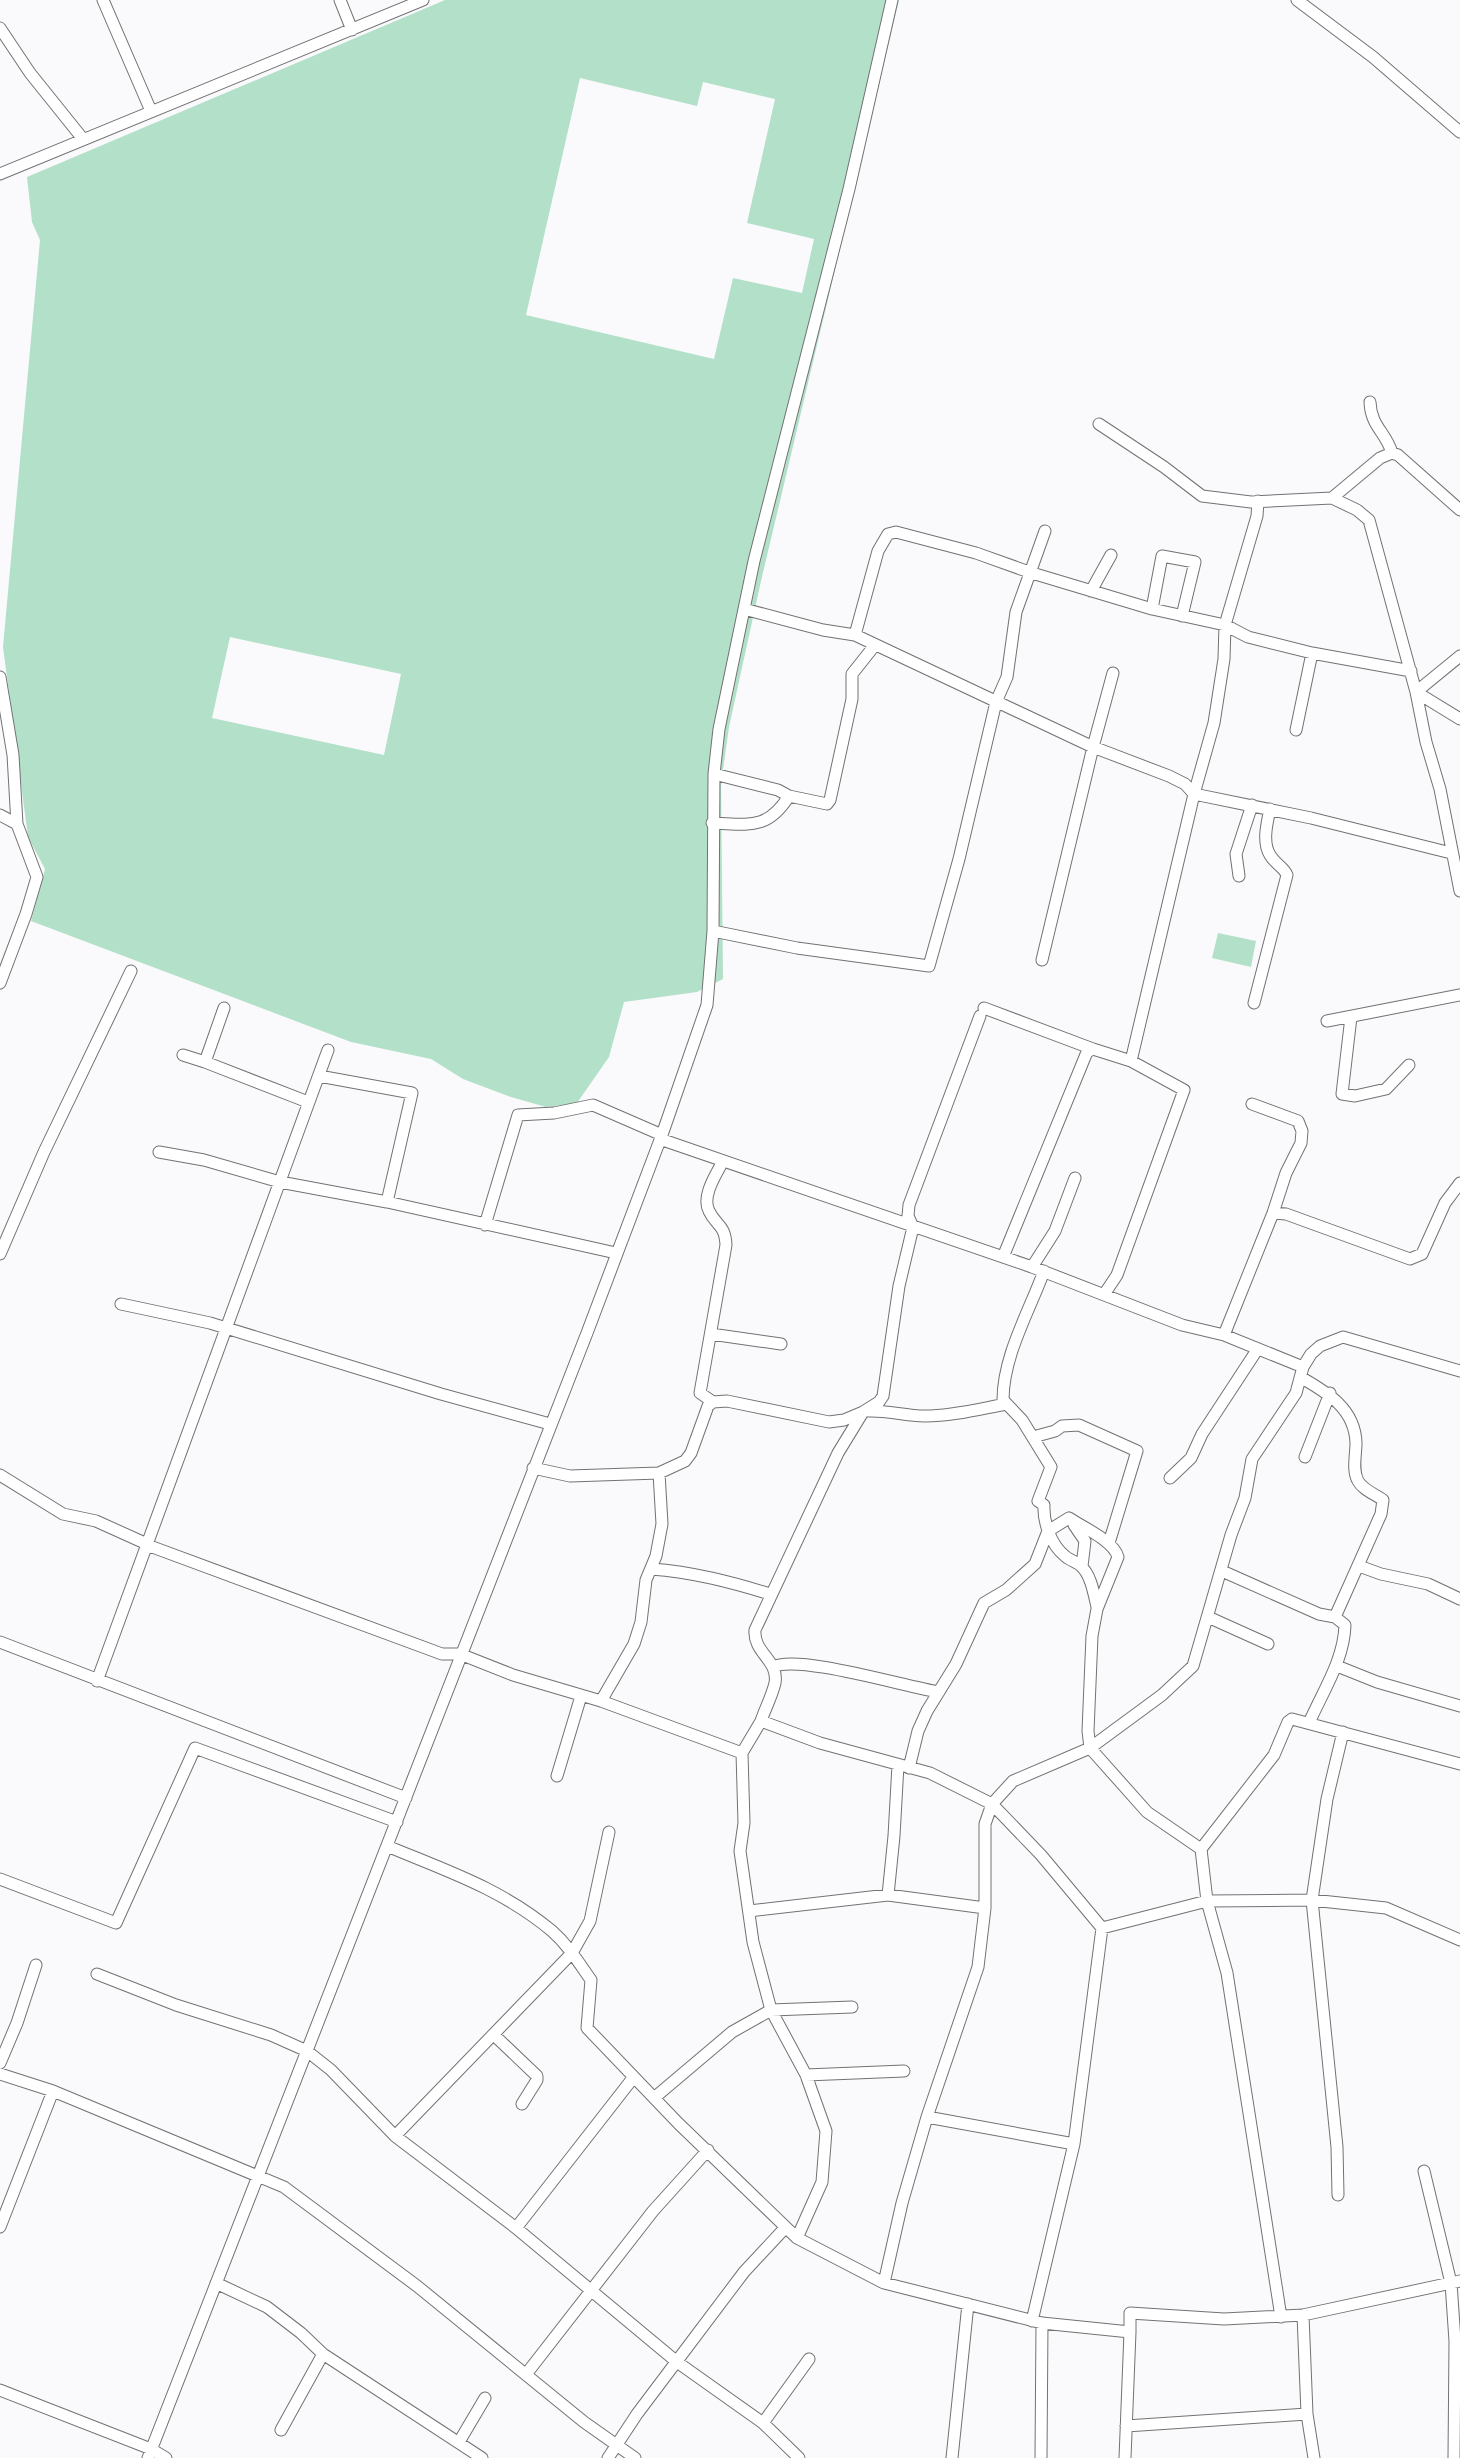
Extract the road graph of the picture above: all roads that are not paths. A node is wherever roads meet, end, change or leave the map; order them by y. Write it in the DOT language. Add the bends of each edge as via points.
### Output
graph roads {
  1 [pos="103,0"];
  2 [pos="340,0"];
  3 [pos="423,0"];
  4 [pos="892,0"];
  5 [pos="1297,0"];
  6 [pos="0,28"];
  7 [pos="352,30"];
  8 [pos="151,111"];
  9 [pos="1460,132"];
  10 [pos="83,139"];
  11 [pos="0,174"];
  12 [pos="1370,402"];
  13 [pos="1099,424"];
  14 [pos="1392,453"];
  15 [pos="1332,498"];
  16 [pos="1258,501"];
  17 [pos="1460,510"];
  18 [pos="1045,531"];
  19 [pos="1111,555"];
  20 [pos="1032,573"];
  21 [pos="1091,591"];
  22 [pos="744,609"];
  23 [pos="1152,609"];
  24 [pos="1182,616"];
  25 [pos="1225,625"];
  26 [pos="855,635"];
  27 [pos="875,645"];
  28 [pos="1312,653"];
  29 [pos="1460,656"];
  30 [pos="1411,671"];
  31 [pos="1113,673"];
  32 [pos="0,677"];
  33 [pos="1416,692"];
  34 [pos="996,702"];
  35 [pos="1460,719"];
  36 [pos="1296,730"];
  37 [pos="1093,747"];
  38 [pos="714,774"];
  39 [pos="1194,794"];
  40 [pos="789,796"];
  41 [pos="1252,805"];
  42 [pos="1270,809"];
  43 [pos="0,815"];
  44 [pos="712,823"];
  45 [pos="17,824"];
  46 [pos="1451,853"];
  47 [pos="1239,876"];
  48 [pos="1460,891"];
  49 [pos="713,931"];
  50 [pos="1042,960"];
  51 [pos="131,971"];
  52 [pos="0,983"];
  53 [pos="1460,995"];
  54 [pos="1254,1003"];
  55 [pos="224,1008"];
  56 [pos="1351,1017"];
  57 [pos="1327,1021"];
  58 [pos="1093,1049"];
  59 [pos="328,1050"];
  60 [pos="183,1055"];
  61 [pos="1131,1061"];
  62 [pos="205,1062"];
  63 [pos="1409,1065"];
  64 [pos="319,1076"];
  65 [pos="308,1102"];
  66 [pos="1252,1104"];
  67 [pos="661,1137"];
  68 [pos="159,1152"];
  69 [pos="723,1161"];
  70 [pos="1075,1178"];
  71 [pos="280,1182"];
  72 [pos="1460,1183"];
  73 [pos="387,1202"];
  74 [pos="1273,1213"];
  75 [pos="485,1225"];
  76 [pos="913,1227"];
  77 [pos="616,1253"];
  78 [pos="0,1254"];
  79 [pos="1003,1257"];
  80 [pos="1038,1269"];
  81 [pos="1105,1293"];
  82 [pos="121,1304"];
  83 [pos="226,1329"];
  84 [pos="711,1334"];
  85 [pos="1224,1335"];
  86 [pos="781,1344"];
  87 [pos="1257,1350"];
  88 [pos="1460,1371"];
  89 [pos="1303,1372"];
  90 [pos="1330,1393"];
  91 [pos="713,1402"];
  92 [pos="1006,1404"];
  93 [pos="863,1412"];
  94 [pos="550,1424"];
  95 [pos="1033,1437"];
  96 [pos="1305,1457"];
  97 [pos="533,1468"];
  98 [pos="659,1473"];
  99 [pos="0,1475"];
  100 [pos="1170,1478"];
  101 [pos="1069,1518"];
  102 [pos="1048,1531"];
  103 [pos="1109,1543"];
  104 [pos="147,1544"];
  105 [pos="1082,1566"];
  106 [pos="1359,1566"];
  107 [pos="651,1569"];
  108 [pos="1222,1571"];
  109 [pos="770,1594"];
  110 [pos="1460,1599"];
  111 [pos="1097,1609"];
  112 [pos="1208,1617"];
  113 [pos="1335,1617"];
  114 [pos="0,1642"];
  115 [pos="1268,1644"];
  116 [pos="460,1654"];
  117 [pos="1337,1666"];
  118 [pos="773,1667"];
  119 [pos="97,1681"];
  120 [pos="939,1692"];
  121 [pos="581,1696"];
  122 [pos="601,1701"];
  123 [pos="1460,1706"];
  124 [pos="761,1721"];
  125 [pos="1309,1723"];
  126 [pos="1343,1732"];
  127 [pos="1090,1748"];
  128 [pos="742,1753"];
  129 [pos="1460,1764"];
  130 [pos="904,1766"];
  131 [pos="557,1776"];
  132 [pos="406,1798"];
  133 [pos="992,1804"];
  134 [pos="397,1822"];
  135 [pos="609,1832"];
  136 [pos="387,1846"];
  137 [pos="1201,1849"];
  138 [pos="0,1879"];
  139 [pos="888,1895"];
  140 [pos="1312,1900"];
  141 [pos="1207,1901"];
  142 [pos="985,1908"];
  143 [pos="749,1911"];
  144 [pos="1102,1928"];
  145 [pos="1460,1940"];
  146 [pos="572,1953"];
  147 [pos="36,1965"];
  148 [pos="97,1974"];
  149 [pos="852,2007"];
  150 [pos="771,2010"];
  151 [pos="494,2035"];
  152 [pos="307,2051"];
  153 [pos="0,2063"];
  154 [pos="904,2071"];
  155 [pos="0,2074"];
  156 [pos="806,2075"];
  157 [pos="633,2078"];
  158 [pos="53,2091"];
  159 [pos="654,2098"];
  160 [pos="522,2104"];
  161 [pos="927,2117"];
  162 [pos="395,2136"];
  163 [pos="1074,2144"];
  164 [pos="708,2150"];
  165 [pos="1424,2171"];
  166 [pos="257,2176"];
  167 [pos="1338,2195"];
  168 [pos="0,2227"];
  169 [pos="516,2228"];
  170 [pos="785,2228"];
  171 [pos="797,2238"];
  172 [pos="1455,2282"];
  173 [pos="216,2283"];
  174 [pos="884,2283"];
  175 [pos="593,2290"];
  176 [pos="968,2304"];
  177 [pos="1303,2315"];
  178 [pos="1281,2317"];
  179 [pos="1037,2322"];
  180 [pos="1130,2332"];
  181 [pos="323,2354"];
  182 [pos="809,2359"];
  183 [pos="677,2362"];
  184 [pos="527,2373"];
  185 [pos="0,2390"];
  186 [pos="485,2398"];
  187 [pos="1307,2414"];
  188 [pos="763,2423"];
  189 [pos="1126,2426"];
  190 [pos="281,2430"];
  191 [pos="459,2442"];
  192 [pos="616,2446"];
  193 [pos="150,2453"];
  194 [pos="166,2458"];
  195 [pos="482,2458"];
  196 [pos="608,2458"];
  197 [pos="635,2458"];
  198 [pos="799,2458"];
  199 [pos="952,2458"];
  200 [pos="1041,2458"];
  201 [pos="1125,2458"];
  202 [pos="1314,2458"];
  203 [pos="1454,2458"];
  1 -- 8 [label="street"];
  2 -- 7 [label="street"];
  3 -- 7 [label="street"];
  4 -- 22 [label="street"];
  5 -- 9 [label="street"];
  6 -- 10 [label="street"];
  7 -- 8 [label="street"];
  8 -- 10 [label="street"];
  10 -- 11 [label="street"];
  12 -- 14 [label="street" via="1372,420"];
  13 -- 16 [label="street" via="1202,496"];
  14 -- 15 [label="street"];
  14 -- 17 [label="street"];
  15 -- 16 [label="street"];
  15 -- 30 [label="street" via="1369,520"];
  16 -- 25 [label="street"];
  18 -- 20 [label="street"];
  19 -- 21 [label="street"];
  20 -- 21 [label="street"];
  20 -- 26 [label="street" via="892,532 878,551"];
  20 -- 34 [label="street" via="1016,612 1007,677"];
  21 -- 23 [label="street"];
  22 -- 26 [label="street"];
  22 -- 38 [label="street"];
  23 -- 24 [label="street"];
  23 -- 24 [label="street" via="1162,556 1195,562"];
  24 -- 25 [label="street"];
  25 -- 28 [label="street" via="1248,637"];
  25 -- 39 [label="street" via="1214,723"];
  26 -- 27 [label="street"];
  27 -- 34 [label="street"];
  27 -- 40 [label="street" via="852,674 852,699 830,800 827,804"];
  28 -- 30 [label="street"];
  28 -- 36 [label="street"];
  29 -- 33 [label="street"];
  30 -- 33 [label="street"];
  31 -- 37 [label="street"];
  32 -- 45 [label="street"];
  33 -- 35 [label="street"];
  33 -- 46 [label="street"];
  34 -- 37 [label="street"];
  34 -- 49 [label="street" via="929,966"];
  37 -- 39 [label="street" via="1169,776"];
  37 -- 50 [label="street"];
  38 -- 40 [label="street"];
  38 -- 44 [label="street"];
  39 -- 41 [label="street"];
  39 -- 61 [label="street"];
  40 -- 44 [label="street" via="767,820"];
  41 -- 42 [label="street"];
  41 -- 47 [label="street" via="1236,854"];
  42 -- 46 [label="street"];
  42 -- 54 [label="street" via="1269,855 1287,875"];
  43 -- 45 [label="street"];
  44 -- 49 [label="street"];
  45 -- 52 [label="street" via="37,877"];
  46 -- 48 [label="street"];
  49 -- 67 [label="street" via="707,1005"];
  51 -- 78 [label="street"];
  53 -- 56 [label="street"];
  55 -- 62 [label="street"];
  56 -- 57 [label="street"];
  56 -- 63 [label="street" via="1342,1094 1386,1089"];
  58 -- 61 [label="street"];
  58 -- 76 [label="street" via="982,1012 909,1205"];
  58 -- 79 [label="street" via="1080,1063"];
  59 -- 64 [label="street"];
  60 -- 62 [label="street"];
  61 -- 81 [label="street" via="1184,1090 1117,1275"];
  62 -- 65 [label="street"];
  64 -- 65 [label="street"];
  64 -- 73 [label="street" via="412,1093"];
  65 -- 71 [label="street"];
  66 -- 74 [label="street" via="1301,1125 1302,1137"];
  67 -- 69 [label="street"];
  67 -- 75 [label="street" via="593,1105 518,1115"];
  67 -- 77 [label="street"];
  68 -- 71 [label="street"];
  69 -- 76 [label="street"];
  69 -- 84 [label="street" via="707,1205 724,1230 726,1245"];
  70 -- 80 [label="street"];
  71 -- 73 [label="street"];
  71 -- 83 [label="street"];
  72 -- 74 [label="street" via="1422,1254 1410,1259"];
  73 -- 75 [label="street"];
  74 -- 85 [label="street"];
  75 -- 77 [label="street"];
  76 -- 79 [label="street"];
  76 -- 93 [label="street" via="885,1386 879,1402"];
  77 -- 94 [label="street"];
  79 -- 80 [label="street"];
  80 -- 81 [label="street"];
  80 -- 92 [label="street" via="1006,1374"];
  81 -- 85 [label="street" via="1182,1325"];
  82 -- 83 [label="street"];
  83 -- 94 [label="street"];
  83 -- 104 [label="street"];
  84 -- 86 [label="street"];
  84 -- 91 [label="street" via="700,1393"];
  85 -- 87 [label="street"];
  87 -- 89 [label="street"];
  87 -- 100 [label="street" via="1191,1458"];
  88 -- 89 [label="street" via="1343,1337 1320,1346"];
  89 -- 90 [label="street"];
  89 -- 108 [label="street" via="1281,1419 1252,1459"];
  90 -- 96 [label="street"];
  90 -- 106 [label="street" via="1354,1429 1357,1479 1383,1500"];
  91 -- 93 [label="street" via="829,1422"];
  91 -- 98 [label="street" via="685,1461"];
  92 -- 93 [label="street" via="923,1416"];
  92 -- 95 [label="street"];
  93 -- 109 [label="street"];
  94 -- 97 [label="street"];
  95 -- 102 [label="street" via="1051,1467 1038,1501 1044,1505"];
  95 -- 103 [label="street" via="1079,1425 1137,1451"];
  97 -- 98 [label="street" via="570,1476"];
  97 -- 116 [label="street"];
  98 -- 107 [label="street" via="662,1524"];
  99 -- 104 [label="street" via="63,1514 96,1521"];
  101 -- 102 [label="street"];
  101 -- 103 [label="street"];
  101 -- 105 [label="street" via="1085,1541"];
  102 -- 105 [label="street" via="1066,1558"];
  102 -- 120 [label="street" via="1035,1564 984,1603"];
  103 -- 111 [label="street" via="1118,1557"];
  104 -- 116 [label="street" via="442,1654"];
  104 -- 119 [label="street"];
  105 -- 111 [label="street"];
  106 -- 110 [label="street" via="1428,1584"];
  106 -- 113 [label="street"];
  107 -- 109 [label="street" via="723,1579"];
  107 -- 122 [label="street" via="634,1644"];
  108 -- 112 [label="street"];
  108 -- 113 [label="street"];
  109 -- 118 [label="street" via="754,1636"];
  111 -- 127 [label="street" via="1090,1662"];
  112 -- 115 [label="street"];
  112 -- 127 [label="street" via="1186,1675"];
  113 -- 117 [label="street" via="1345,1625"];
  114 -- 119 [label="street"];
  116 -- 121 [label="street"];
  116 -- 132 [label="street"];
  117 -- 123 [label="street"];
  117 -- 125 [label="street"];
  118 -- 120 [label="street" via="811,1665"];
  118 -- 124 [label="street" via="775,1682"];
  119 -- 132 [label="street"];
  120 -- 130 [label="street"];
  121 -- 122 [label="street"];
  121 -- 131 [label="street"];
  122 -- 128 [label="street"];
  124 -- 128 [label="street"];
  124 -- 130 [label="street"];
  125 -- 126 [label="street"];
  125 -- 137 [label="street" via="1288,1722 1274,1755"];
  126 -- 129 [label="street"];
  126 -- 140 [label="street"];
  127 -- 133 [label="street" via="1013,1781"];
  127 -- 137 [label="street" via="1147,1812"];
  128 -- 143 [label="street" via="740,1851"];
  130 -- 133 [label="street"];
  130 -- 139 [label="street"];
  132 -- 134 [label="street"];
  133 -- 142 [label="street" via="985,1824"];
  133 -- 144 [label="street"];
  134 -- 136 [label="street"];
  134 -- 138 [label="street" via="195,1748 116,1923"];
  135 -- 146 [label="street" via="590,1921"];
  136 -- 146 [label="street" via="498,1894 554,1933"];
  136 -- 152 [label="street"];
  137 -- 141 [label="street"];
  139 -- 142 [label="street"];
  139 -- 143 [label="street"];
  140 -- 141 [label="street"];
  140 -- 145 [label="street" via="1386,1908"];
  140 -- 167 [label="street"];
  141 -- 144 [label="street"];
  141 -- 178 [label="street" via="1227,1973"];
  142 -- 161 [label="street" via="978,1967"];
  143 -- 150 [label="street"];
  144 -- 163 [label="street"];
  146 -- 151 [label="street"];
  146 -- 157 [label="street" via="591,1980 587,2028"];
  147 -- 153 [label="street"];
  148 -- 152 [label="street"];
  149 -- 150 [label="street"];
  150 -- 156 [label="street"];
  150 -- 159 [label="street" via="732,2032"];
  151 -- 160 [label="street" via="537,2076"];
  151 -- 162 [label="street"];
  152 -- 162 [label="street"];
  152 -- 166 [label="street"];
  154 -- 156 [label="street"];
  155 -- 158 [label="street"];
  156 -- 171 [label="street" via="826,2131 822,2182"];
  157 -- 159 [label="street"];
  157 -- 169 [label="street"];
  158 -- 166 [label="street"];
  158 -- 168 [label="street"];
  159 -- 164 [label="street"];
  161 -- 163 [label="street"];
  161 -- 174 [label="street"];
  162 -- 169 [label="street"];
  163 -- 179 [label="street"];
  164 -- 170 [label="street"];
  164 -- 175 [label="street"];
  165 -- 172 [label="street"];
  166 -- 173 [label="street"];
  166 -- 184 [label="street" via="284,2187"];
  169 -- 175 [label="street"];
  170 -- 171 [label="street"];
  170 -- 183 [label="street" via="744,2272"];
  171 -- 174 [label="street"];
  172 -- 177 [label="street"];
  172 -- 203 [label="street"];
  173 -- 181 [label="street" via="267,2307"];
  173 -- 193 [label="street"];
  174 -- 176 [label="street"];
  175 -- 183 [label="street"];
  175 -- 184 [label="street"];
  176 -- 179 [label="street"];
  176 -- 199 [label="street"];
  177 -- 178 [label="street"];
  177 -- 187 [label="street"];
  178 -- 180 [label="street" via="1130,2313"];
  179 -- 180 [label="street"];
  179 -- 200 [label="street"];
  180 -- 189 [label="street"];
  181 -- 190 [label="street"];
  181 -- 191 [label="street"];
  182 -- 188 [label="street"];
  183 -- 188 [label="street"];
  183 -- 192 [label="street"];
  184 -- 192 [label="street"];
  185 -- 193 [label="street"];
  186 -- 191 [label="street"];
  187 -- 189 [label="street"];
  187 -- 202 [label="street"];
  188 -- 198 [label="street"];
  189 -- 201 [label="street"];
  191 -- 195 [label="street"];
  192 -- 196 [label="street"];
  192 -- 197 [label="street"];
  193 -- 194 [label="street"];
}
